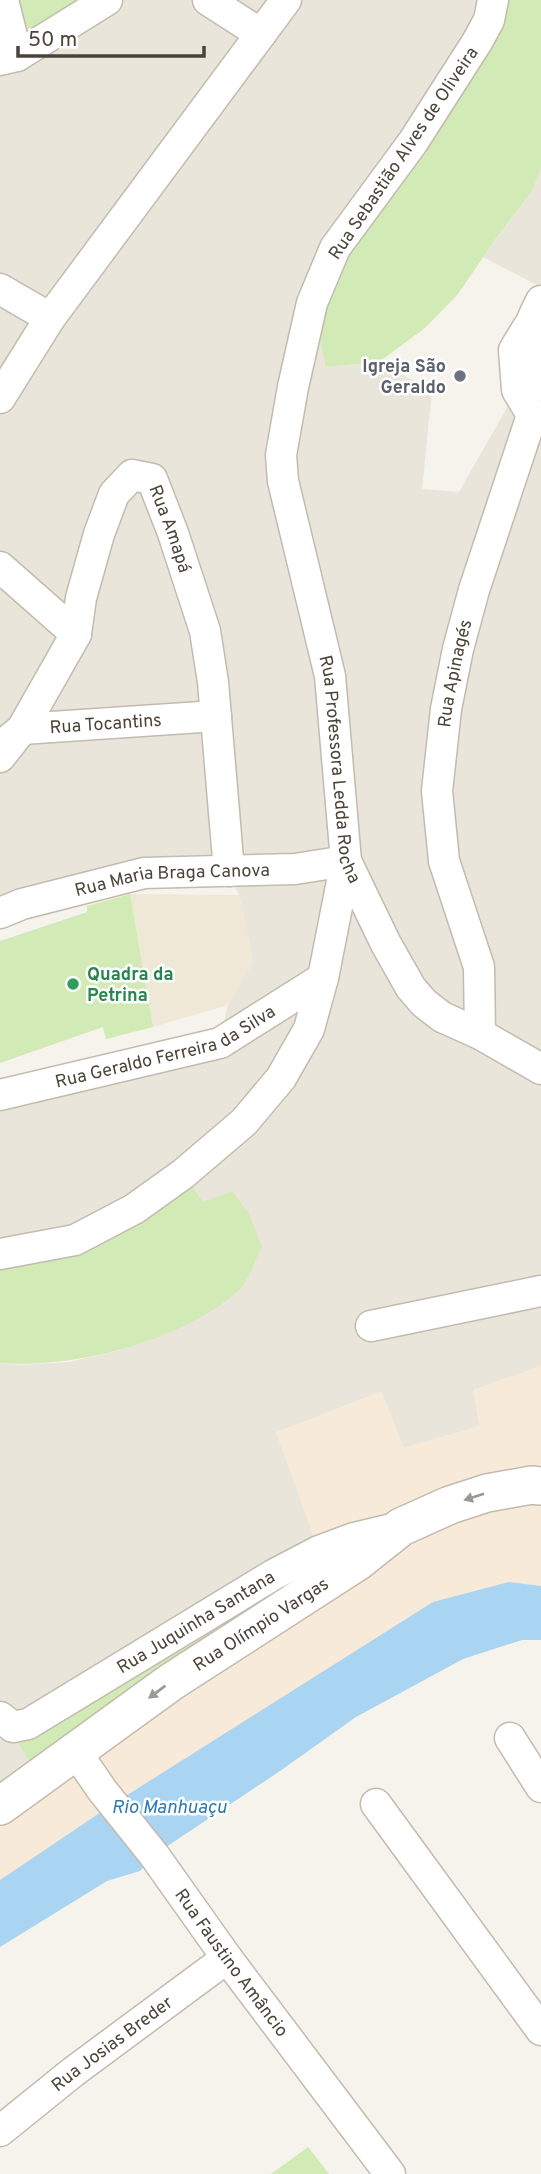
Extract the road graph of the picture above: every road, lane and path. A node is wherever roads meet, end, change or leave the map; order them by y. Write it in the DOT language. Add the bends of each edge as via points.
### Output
graph roads {
  1 [pos="3,0"];
  2 [pos="107,0"];
  3 [pos="208,0"];
  4 [pos="286,0"];
  5 [pos="493,0"];
  6 [pos="261,34"];
  7 [pos="9,58"];
  8 [pos="0,289"];
  9 [pos="541,301"];
  10 [pos="50,318"];
  11 [pos="534,332"];
  12 [pos="541,385"];
  13 [pos="293,387"];
  14 [pos="0,398"];
  15 [pos="0,567"];
  16 [pos="76,634"];
  17 [pos="216,716"];
  18 [pos="11,738"];
  19 [pos="0,757"];
  20 [pos="346,861"];
  21 [pos="229,871"];
  22 [pos="0,913"];
  23 [pos="323,978"];
  24 [pos="480,1034"];
  25 [pos="541,1069"];
  26 [pos="0,1095"];
  27 [pos="0,1254"];
  28 [pos="541,1291"];
  29 [pos="371,1326"];
  30 [pos="541,1486"];
  31 [pos="401,1527"];
  32 [pos="0,1717"];
  33 [pos="510,1738"];
  34 [pos="76,1752"];
  35 [pos="541,1787"];
  36 [pos="376,1804"];
  37 [pos="0,1807"];
  38 [pos="227,1958"];
  39 [pos="541,2030"];
  40 [pos="0,2131"];
  41 [pos="390,2174"];
  1 -- 7 [label="street"];
  2 -- 7 [label="street"];
  3 -- 6 [label="street"];
  4 -- 6 [label="street"];
  5 -- 13 [label="street, Rua Sebastião Alves de Oliveira" via="477,42 413,142 335,248 312,303"];
  6 -- 10 [label="street"];
  8 -- 10 [label="street"];
  9 -- 11 [label="street, Rua Apinagés"];
  10 -- 14 [label="street"];
  11 -- 12 [label="street" via="526,348"];
  11 -- 24 [label="street, Rua Apinagés" via="514,350 517,390 532,415 458,649 437,791 444,861 479,967"];
  13 -- 20 [label="street, Rua Professora Ledda Rocha" via="281,455 283,481 330,676"];
  15 -- 16 [label="street"];
  16 -- 17 [label="street, Rua Amapá" via="81,598 114,494 132,475 152,479 205,631"];
  16 -- 18 [label="street, Rua Amapá"];
  17 -- 18 [label="street, Rua Tocantins"];
  17 -- 21 [label="street, Rua Amapá"];
  18 -- 19 [label="street, Rua Amapá"];
  20 -- 21 [label="street, Rua Maria Braga Canova" via="295,870"];
  20 -- 23 [label="street"];
  20 -- 24 [label="street, Rua Professora Ledda Rocha" via="411,988 442,1017"];
  21 -- 22 [label="street, Rua Maria Braga Canova" via="144,873"];
  23 -- 26 [label="street, Rua Geraldo Ferreira da Silva" via="220,1044"];
  23 -- 27 [label="street" via="309,1029 281,1078 244,1122 134,1209 75,1240"];
  24 -- 25 [label="street, Rua Professora Ledda Rocha"];
  28 -- 29 [label="street"];
  30 -- 31 [label="street, Rua Olímpio Vargas, one-way" via="487,1493"];
  31 -- 32 [label="street, Rua Juquinha Santana" via="319,1551 273,1575 28,1724 13,1727"];
  31 -- 34 [label="street, Rua Olímpio Vargas, one-way" via="357,1562 171,1682"];
  33 -- 35 [label="street"];
  34 -- 37 [label="street, Rua Olímpio Vargas"];
  34 -- 38 [label="street, Rua Faustino Amâncio"];
  36 -- 39 [label="street"];
  38 -- 40 [label="street, Rua Josias Breder"];
  38 -- 41 [label="street, Rua Faustino Amâncio"];
}
